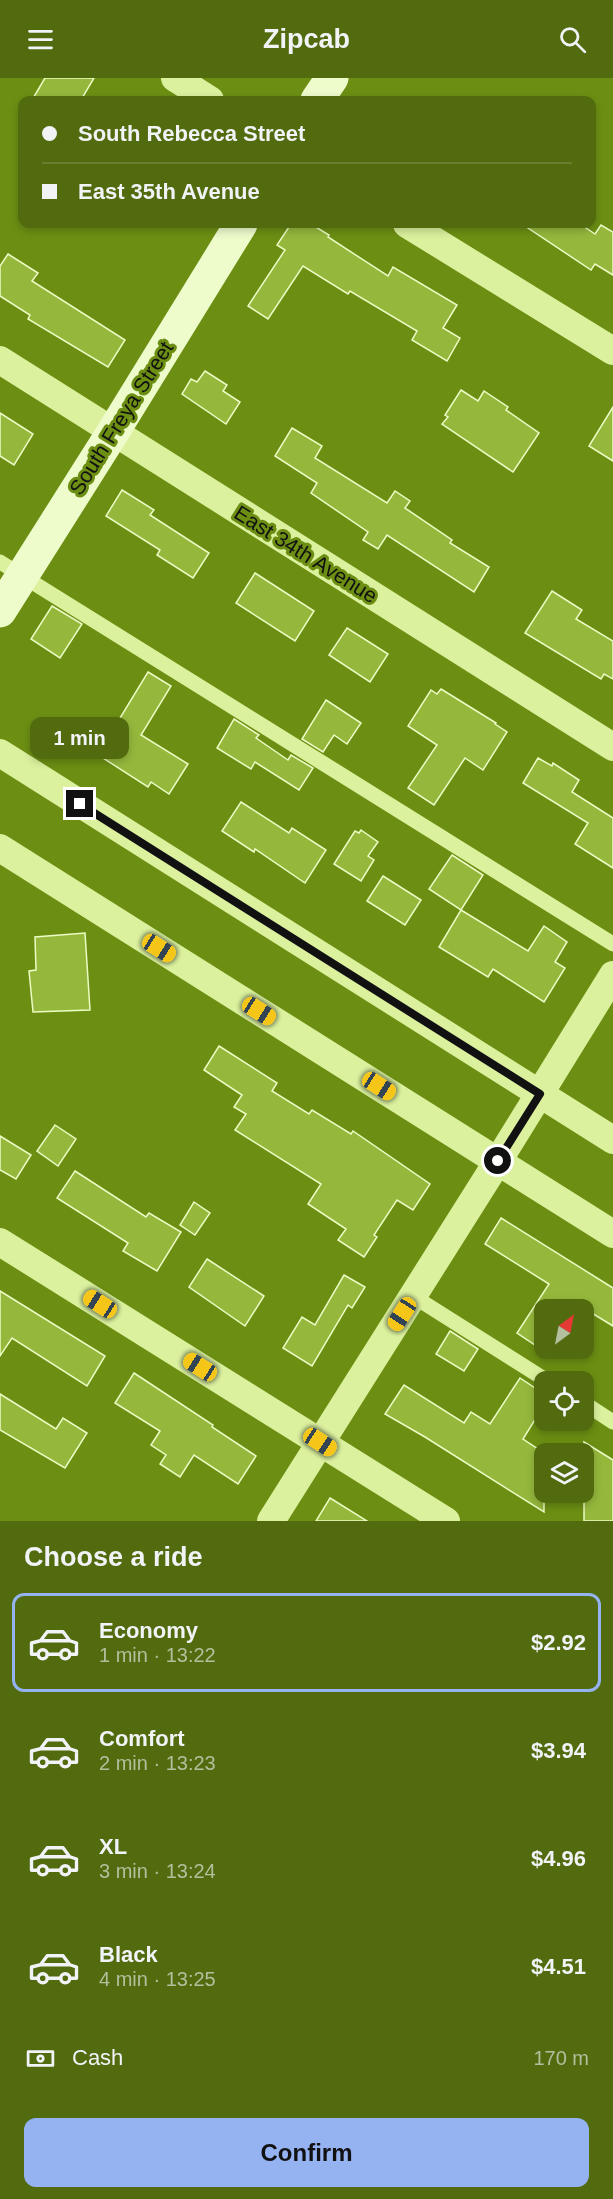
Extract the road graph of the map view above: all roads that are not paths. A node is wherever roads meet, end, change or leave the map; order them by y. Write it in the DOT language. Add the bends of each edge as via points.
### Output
graph roads {
  1 [pos="175,78"];
  2 [pos="332,78"];
  3 [pos="204,96"];
  4 [pos="320,96"];
  5 [pos="239,228"];
  6 [pos="413,228"];
  7 [pos="613,351"];
  8 [pos="0,360"];
  9 [pos="113,432"];
  10 [pos="11,569"];
  11 [pos="0,610"];
  12 [pos="613,747"];
  13 [pos="0,753"];
  14 [pos="0,848"];
  15 [pos="613,944"];
  16 [pos="613,975"];
  17 [pos="540,1094"];
  18 [pos="613,1140"];
  19 [pos="498,1161"];
  20 [pos="613,1234"];
  21 [pos="0,1242"];
  22 [pos="413,1296"];
  23 [pos="534,1373"];
  24 [pos="594,1410"];
  25 [pos="613,1422"];
  26 [pos="320,1442"];
  27 [pos="271,1521"];
  28 [pos="446,1521"];
  1 -- 3 [label="street"];
  2 -- 4 [label="main road"];
  5 -- 9 [label="main road, South Freya Street"];
  6 -- 7 [label="street"];
  8 -- 9 [label="street, East 34th Avenue"];
  9 -- 10 [label="main road, South Freya Street"];
  9 -- 12 [label="street, East 34th Avenue"];
  10 -- 11 [label="main road, South Freya Street"];
  10 -- 15 [label="lane"];
  13 -- 17 [label="street"];
  14 -- 19 [label="street"];
  16 -- 17 [label="street"];
  17 -- 18 [label="street"];
  17 -- 19 [label="street"];
  19 -- 20 [label="street"];
  19 -- 22 [label="street"];
  21 -- 26 [label="street"];
  22 -- 23 [label="lane"];
  22 -- 26 [label="street"];
  24 -- 25 [label="lane"];
  26 -- 27 [label="street"];
  26 -- 28 [label="street"];
}
